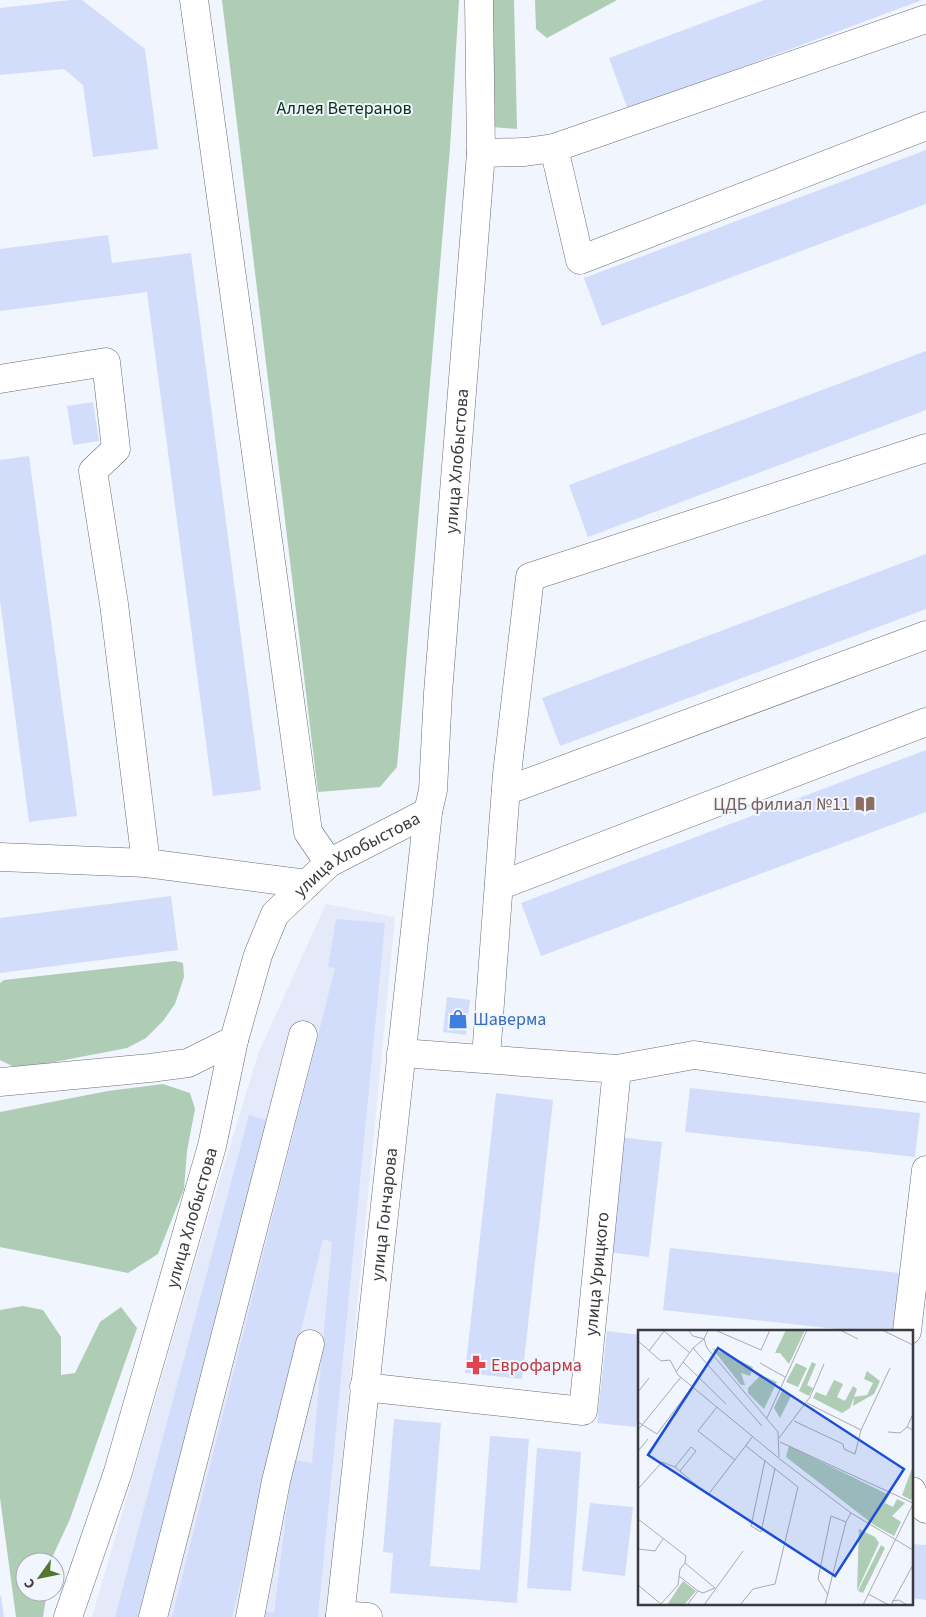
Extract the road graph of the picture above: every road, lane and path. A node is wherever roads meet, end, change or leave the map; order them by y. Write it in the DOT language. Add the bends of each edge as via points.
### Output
graph roads {
  1 [pos="194,0"];
  2 [pos="479,0"];
  3 [pos="926,19"];
  4 [pos="926,126"];
  5 [pos="554,148"];
  6 [pos="481,153"];
  7 [pos="0,379"];
  8 [pos="926,448"];
  9 [pos="926,635"];
  10 [pos="926,722"];
  11 [pos="506,792"];
  12 [pos="428,812"];
  13 [pos="0,857"];
  14 [pos="146,863"];
  15 [pos="329,863"];
  16 [pos="307,884"];
  17 [pos="499,886"];
  18 [pos="303,1035"];
  19 [pos="234,1040"];
  20 [pos="401,1053"];
  21 [pos="486,1057"];
  22 [pos="617,1069"];
  23 [pos="0,1082"];
  24 [pos="926,1088"];
  25 [pos="926,1170"];
  26 [pos="907,1330"];
  27 [pos="310,1344"];
  28 [pos="364,1387"];
  29 [pos="914,1498"];
  30 [pos="926,1509"];
  31 [pos="340,1616"];
  32 [pos="68,1617"];
  33 [pos="153,1617"];
  34 [pos="250,1617"];
  35 [pos="368,1617"];
  1 -- 15 [label="street" via="308,832"];
  2 -- 6 [label="street, улица Хлобыстова"];
  3 -- 5 [label="street"];
  4 -- 5 [label="street" via="580,260"];
  5 -- 6 [label="street"];
  6 -- 12 [label="street, улица Хлобыстова" via="433,790"];
  7 -- 14 [label="street" via="106,362 116,449 93,471 114,604"];
  8 -- 11 [label="street" via="530,577"];
  9 -- 11 [label="street"];
  10 -- 17 [label="street"];
  11 -- 17 [label="street"];
  12 -- 15 [label="street, улица Хлобыстова"];
  12 -- 20 [label="street, улица Гончарова"];
  13 -- 14 [label="street"];
  14 -- 16 [label="street"];
  15 -- 16 [label="street, улица Хлобыстова"];
  16 -- 19 [label="street, улица Хлобыстова" via="275,914 258,956"];
  17 -- 21 [label="street"];
  18 -- 33 [label="street"];
  19 -- 23 [label="street" via="188,1063"];
  19 -- 32 [label="street, улица Хлобыстова" via="204,1174 118,1472"];
  20 -- 21 [label="street"];
  20 -- 28 [label="street, улица Гончарова"];
  21 -- 22 [label="street"];
  22 -- 24 [label="street" via="694,1055"];
  22 -- 28 [label="street, улица Урицкого" via="583,1410"];
  25 -- 26 [label="street"];
  27 -- 34 [label="street" via="276,1481"];
  28 -- 31 [label="street, улица Гончарова"];
  29 -- 30 [label="street"];
  31 -- 35 [label="street"];
}
